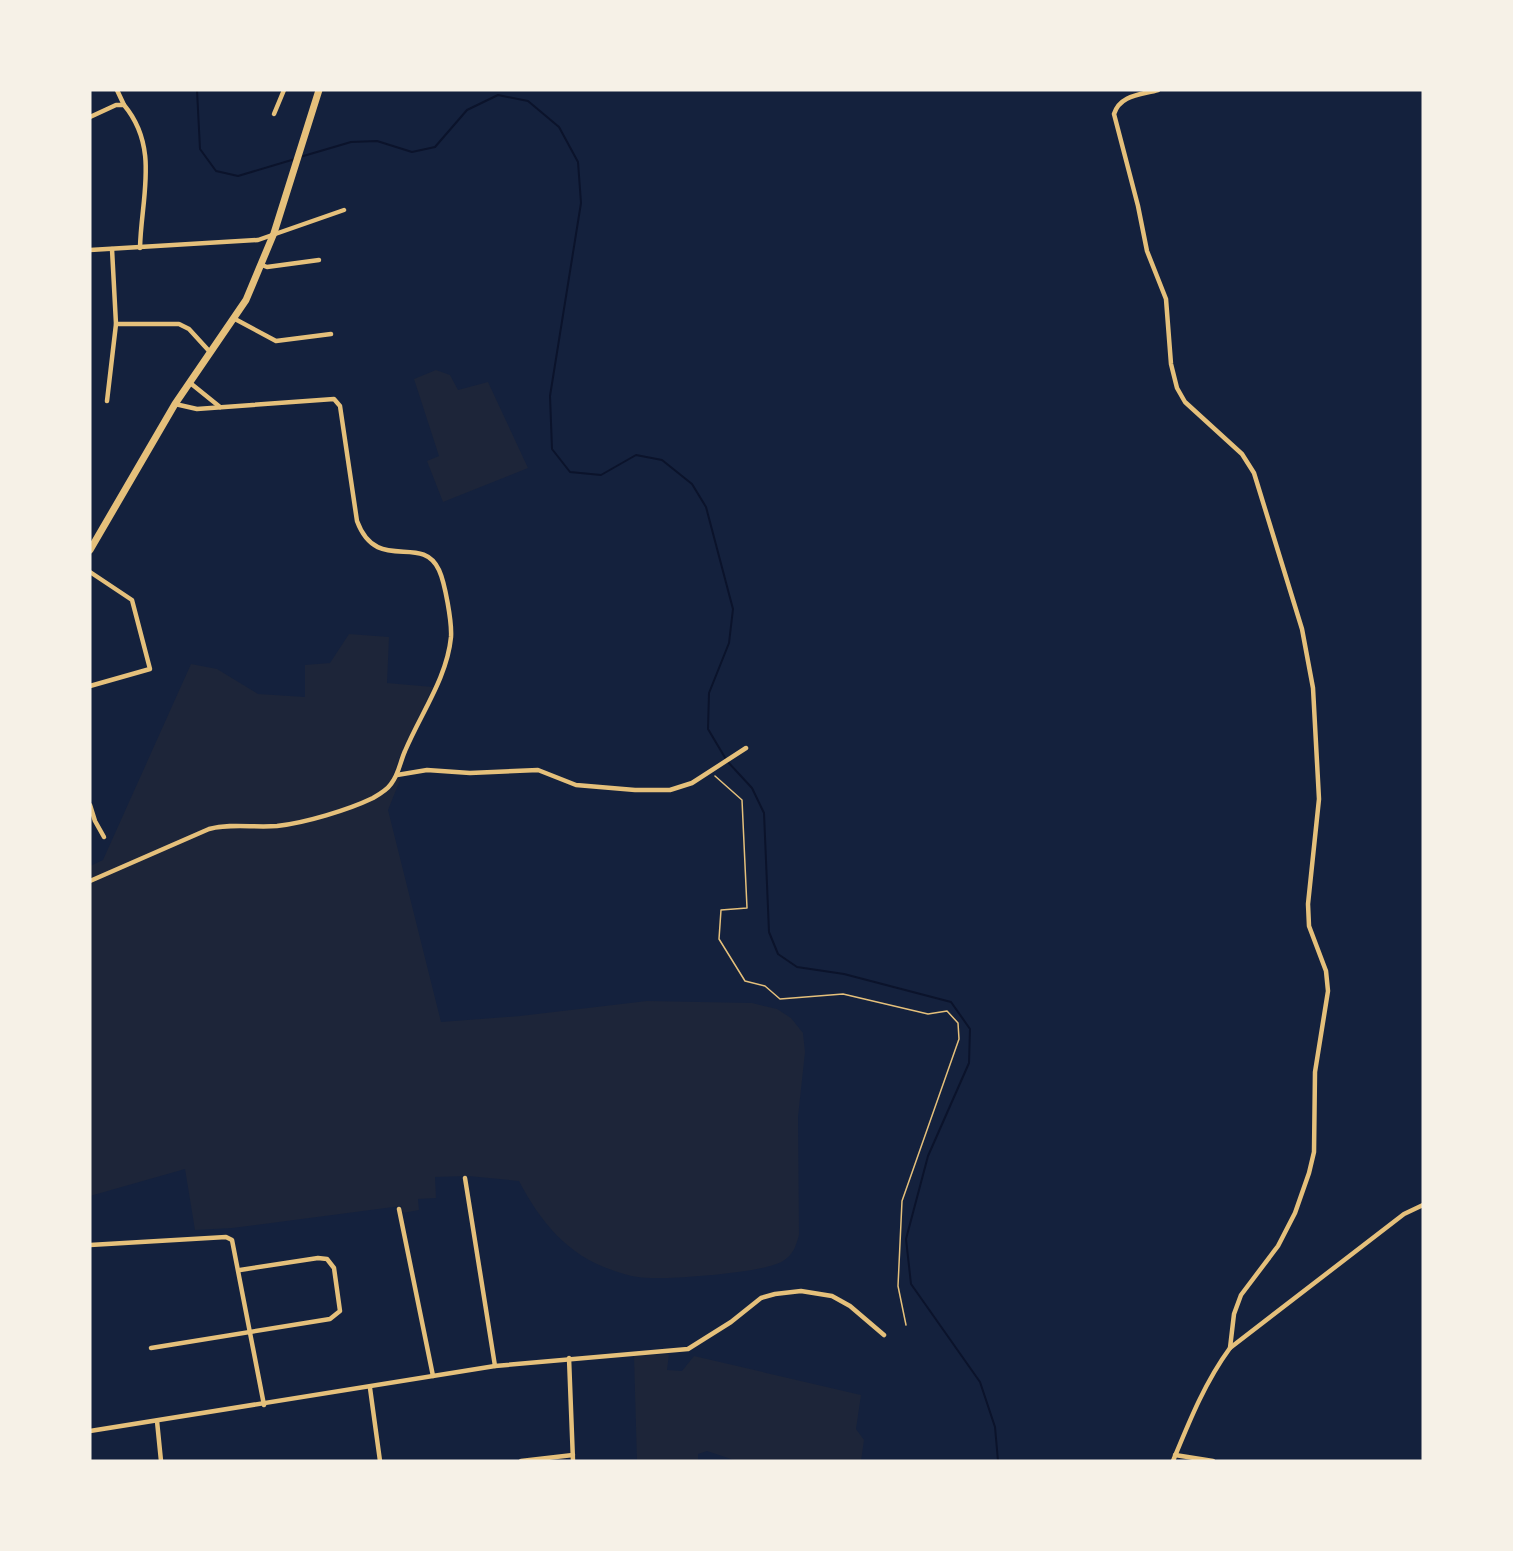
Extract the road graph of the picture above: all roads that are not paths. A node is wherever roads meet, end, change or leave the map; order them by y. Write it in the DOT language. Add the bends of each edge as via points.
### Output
graph roads {
  1 [pos="117,90"];
  2 [pos="284,90"];
  3 [pos="319,90"];
  4 [pos="1158,90"];
  5 [pos="124,105"];
  6 [pos="274,114"];
  7 [pos="90,117"];
  8 [pos="344,210"];
  9 [pos="274,233"];
  10 [pos="140,248"];
  11 [pos="112,249"];
  12 [pos="90,250"];
  13 [pos="319,260"];
  14 [pos="262,265"];
  15 [pos="235,319"];
  16 [pos="116,324"];
  17 [pos="332,334"];
  18 [pos="210,352"];
  19 [pos="189,382"];
  20 [pos="106,401"];
  21 [pos="175,404"];
  22 [pos="220,407"];
  23 [pos="90,550"];
  24 [pos="90,572"];
  25 [pos="90,686"];
  26 [pos="746,748"];
  27 [pos="397,775"];
  28 [pos="90,805"];
  29 [pos="104,837"];
  30 [pos="90,881"];
  31 [pos="465,1178"];
  32 [pos="1423,1205"];
  33 [pos="399,1209"];
  34 [pos="90,1245"];
  35 [pos="240,1270"];
  36 [pos="251,1332"];
  37 [pos="884,1335"];
  38 [pos="151,1347"];
  39 [pos="1230,1348"];
  40 [pos="569,1358"];
  41 [pos="495,1366"];
  42 [pos="433,1376"];
  43 [pos="370,1388"];
  44 [pos="264,1405"];
  45 [pos="157,1421"];
  46 [pos="90,1431"];
  47 [pos="1175,1455"];
  48 [pos="573,1458"];
  49 [pos="161,1461"];
  50 [pos="380,1461"];
  51 [pos="521,1461"];
  52 [pos="1173,1461"];
  53 [pos="1213,1461"];
  1 -- 5 [label="street"];
  2 -- 6 [label="street"];
  3 -- 9 [label="main road"];
  4 -- 39 [label="street" via="1125,99 1114,114 1147,251 1166,299 1171,364 1185,402 1242,454 1254,473 1303,635 1312,687 1318,768 1308,904 1328,991 1315,1072 1314,1152 1294,1213 1278,1246 1241,1295"];
  5 -- 7 [label="street"];
  5 -- 10 [label="street" via="147,156"];
  8 -- 9 [label="street"];
  9 -- 10 [label="street" via="258,240"];
  9 -- 14 [label="main road"];
  10 -- 11 [label="street"];
  11 -- 12 [label="street"];
  11 -- 16 [label="street"];
  13 -- 14 [label="street"];
  14 -- 15 [label="main road"];
  15 -- 17 [label="street" via="276,341"];
  15 -- 18 [label="main road"];
  16 -- 18 [label="street" via="179,324"];
  16 -- 20 [label="street"];
  18 -- 19 [label="main road"];
  19 -- 21 [label="main road"];
  19 -- 22 [label="street"];
  21 -- 22 [label="street" via="198,409"];
  21 -- 23 [label="main road"];
  22 -- 27 [label="street" via="334,399 340,406 362,536 381,550 422,553 439,570 451,636 439,682"];
  24 -- 25 [label="street" via="132,600 150,669"];
  26 -- 27 [label="street" via="692,783 670,790 576,785 538,770 427,770"];
  27 -- 30 [label="street" via="383,792 362,802 279,826 224,825 209,829"];
  28 -- 29 [label="street"];
  31 -- 41 [label="street"];
  32 -- 39 [label="street" via="1404,1214"];
  33 -- 42 [label="street"];
  34 -- 35 [label="street" via="227,1237 235,1244"];
  35 -- 36 [label="street"];
  35 -- 36 [label="street" via="321,1258 330,1260 335,1270 341,1309 334,1317"];
  36 -- 38 [label="street"];
  36 -- 44 [label="street"];
  37 -- 40 [label="street" via="850,1306 831,1296 801,1291 761,1298 687,1349"];
  39 -- 47 [label="street" via="1194,1410"];
  40 -- 41 [label="street"];
  40 -- 48 [label="street"];
  41 -- 42 [label="street"];
  42 -- 43 [label="street"];
  43 -- 44 [label="street"];
  43 -- 50 [label="street"];
  44 -- 45 [label="street"];
  45 -- 46 [label="street"];
  45 -- 49 [label="street"];
  47 -- 52 [label="street"];
  47 -- 53 [label="street"];
  48 -- 51 [label="street"];
}
